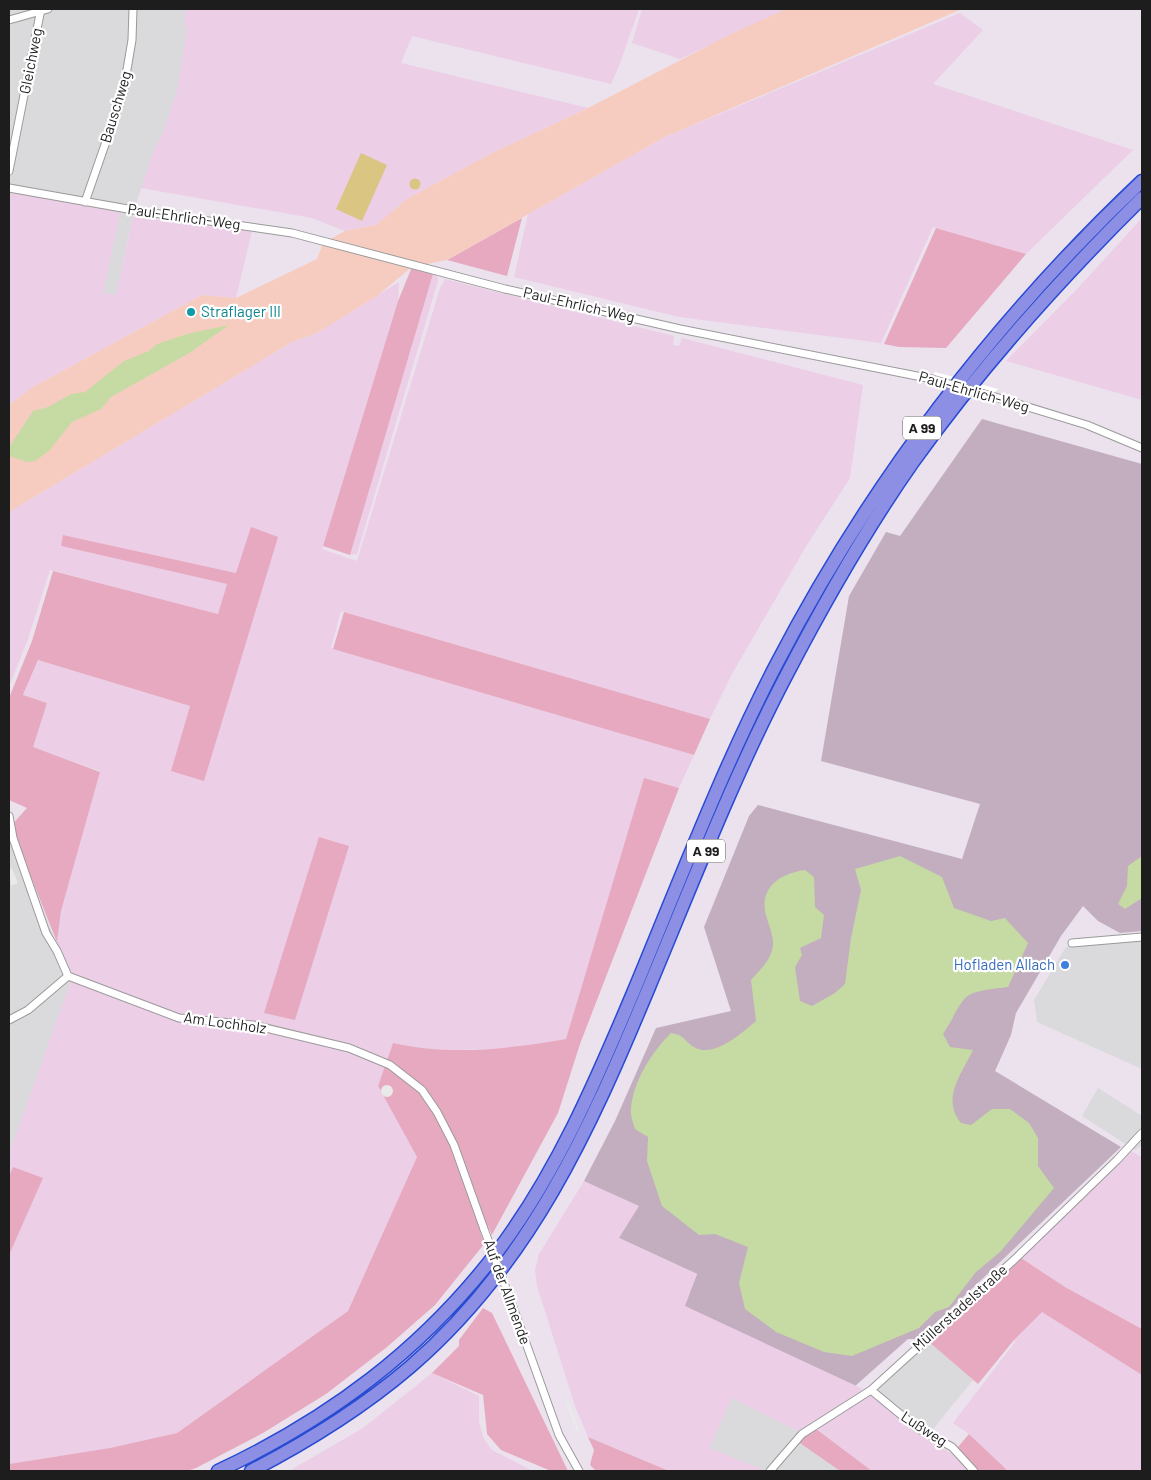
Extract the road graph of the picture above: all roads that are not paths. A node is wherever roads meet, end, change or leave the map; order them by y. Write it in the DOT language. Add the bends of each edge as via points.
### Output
graph roads {
  1 [pos="48,9"];
  2 [pos="133,9"];
  3 [pos="41,10"];
  4 [pos="9,20"];
  5 [pos="9,171"];
  6 [pos="1142,181"];
  7 [pos="9,188"];
  8 [pos="1142,198"];
  9 [pos="85,202"];
  10 [pos="1142,448"];
  11 [pos="9,816"];
  12 [pos="11,839"];
  13 [pos="1142,937"];
  14 [pos="1072,943"];
  15 [pos="68,976"];
  16 [pos="9,1020"];
  17 [pos="437,1112"];
  18 [pos="1142,1133"];
  19 [pos="871,1390"];
  20 [pos="218,1471"];
  21 [pos="251,1471"];
  22 [pos="579,1471"];
  23 [pos="770,1471"];
  24 [pos="974,1471"];
  1 -- 3 [label="street"];
  2 -- 9 [label="street, Bauschweg" via="132,40 123,93"];
  3 -- 4 [label="street"];
  3 -- 5 [label="street, Gleichweg"];
  6 -- 20 [label="highway, A 99" via="1052,270 938,407 828,572 776,665 728,764 600,1070 529,1206 496,1252 445,1312 398,1357 272,1446"];
  7 -- 9 [label="street, Paul-Ehrlich-Weg"];
  8 -- 21 [label="highway, A 99" via="1022,323 913,462 841,575 786,675 740,772 589,1127 544,1209 456,1322 411,1367 347,1414"];
  9 -- 10 [label="street, Paul-Ehrlich-Weg, bridge" via="292,233 505,289 932,379 1087,425"];
  11 -- 12 [label="street"];
  12 -- 15 [label="street" via="46,933"];
  13 -- 14 [label="street"];
  15 -- 16 [label="street" via="28,1010"];
  15 -- 17 [label="street, Am Lochholz" via="179,1018 253,1025 350,1048 390,1065 404,1075 422,1090"];
  17 -- 22 [label="street, Auf der Allmende, bridge" via="454,1145 559,1435"];
  18 -- 19 [label="street, Müllerstadelstraße" via="1016,1258"];
  19 -- 23 [label="street, Müllerstadelstraße" via="802,1434"];
  19 -- 24 [label="street, Lußweg" via="917,1428 952,1447"];
}
